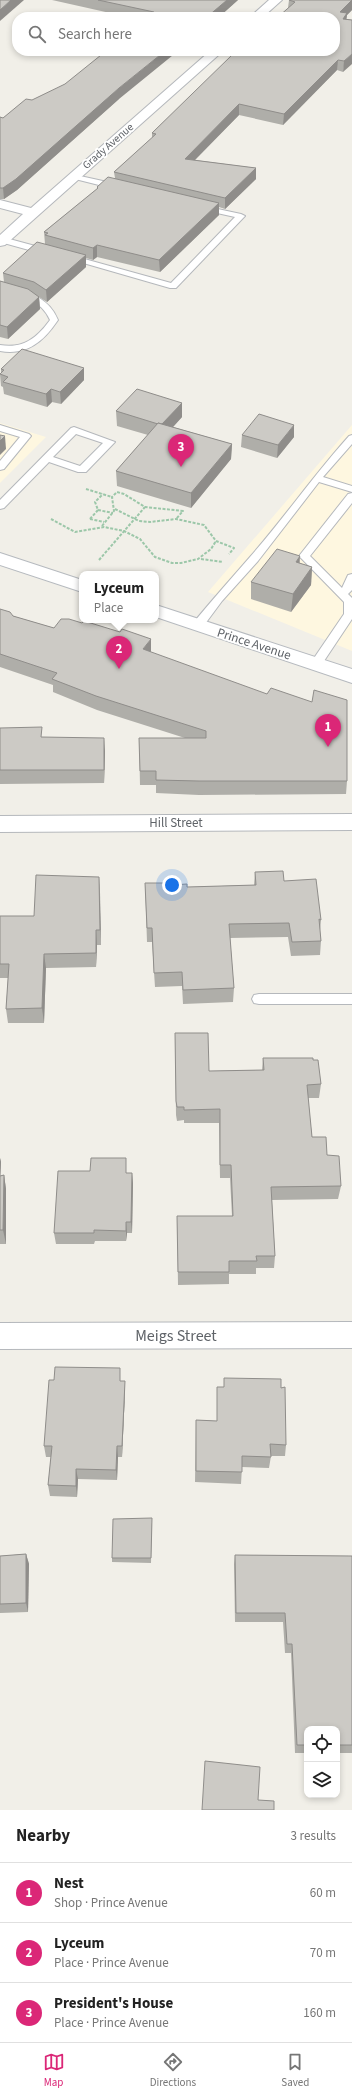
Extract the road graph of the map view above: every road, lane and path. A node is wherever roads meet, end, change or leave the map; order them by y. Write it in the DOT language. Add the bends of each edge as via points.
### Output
graph roads {
  1 [pos="276,0"];
  2 [pos="262,12"];
  3 [pos="211,56"];
  4 [pos="74,176"];
  5 [pos="125,188"];
  6 [pos="0,204"];
  7 [pos="195,205"];
  8 [pos="34,213"];
  9 [pos="1,241"];
  10 [pos="0,288"];
  11 [pos="0,348"];
  12 [pos="0,428"];
  13 [pos="352,438"];
  14 [pos="47,458"];
  15 [pos="0,467"];
  16 [pos="317,478"];
  17 [pos="81,488"];
  18 [pos="352,489"];
  19 [pos="103,494"];
  20 [pos="352,496"];
  21 [pos="112,497"];
  22 [pos="0,506"];
  23 [pos="145,507"];
  24 [pos="115,509"];
  25 [pos="98,510"];
  26 [pos="113,513"];
  27 [pos="51,519"];
  28 [pos="135,519"];
  29 [pos="176,519"];
  30 [pos="104,522"];
  31 [pos="102,526"];
  32 [pos="124,532"];
  33 [pos="216,541"];
  34 [pos="0,559"];
  35 [pos="201,559"];
  36 [pos="99,560"];
  37 [pos="223,562"];
  38 [pos="218,567"];
  39 [pos="352,577"];
  40 [pos="79,585"];
  41 [pos="342,594"];
  42 [pos="159,612"];
  43 [pos="198,625"];
  44 [pos="316,664"];
  45 [pos="352,676"];
  46 [pos="352,822"];
  47 [pos="0,824"];
  48 [pos="259,999"];
  49 [pos="352,999"];
  50 [pos="352,1335"];
  51 [pos="0,1336"];
  1 -- 2 [label="street"];
  3 -- 4 [label="street, Grady Avenue"];
  4 -- 5 [label="lane"];
  4 -- 8 [label="street, Grady Avenue"];
  6 -- 8 [label="street"];
  7 -- 9 [label="lane" via="241,216 173,286"];
  8 -- 9 [label="street, Grady Avenue"];
  10 -- 11 [label="lane" via="43,301 52,311 54,320 45,334 23,350"];
  12 -- 15 [label="lane" via="26,436"];
  13 -- 16 [label="lane"];
  14 -- 14 [label="lane" via="74,430 110,442 82,470"];
  14 -- 22 [label="lane"];
  16 -- 18 [label="lane"];
  16 -- 43 [label="lane"];
  17 -- 19 [label="path"];
  19 -- 21 [label="path"];
  19 -- 25 [label="path" via="95,502"];
  20 -- 41 [label="lane" via="304,556"];
  21 -- 23 [label="path" via="117,492"];
  21 -- 24 [label="path"];
  23 -- 28 [label="path"];
  23 -- 29 [label="path" via="183,511"];
  24 -- 26 [label="path"];
  24 -- 28 [label="path"];
  25 -- 26 [label="path"];
  25 -- 30 [label="path" via="90,519"];
  26 -- 30 [label="path" via="110,519"];
  27 -- 31 [label="path" via="75,532"];
  28 -- 29 [label="path" via="150,522"];
  28 -- 32 [label="path"];
  29 -- 33 [label="path" via="204,525"];
  30 -- 31 [label="path"];
  31 -- 32 [label="path"];
  32 -- 35 [label="path" via="142,539 155,557 164,561 185,563"];
  32 -- 36 [label="path"];
  33 -- 35 [label="path"];
  33 -- 37 [label="path" via="234,548"];
  34 -- 40 [label="street"];
  35 -- 37 [label="path"];
  37 -- 38 [label="path"];
  39 -- 41 [label="lane" via="348,588"];
  41 -- 44 [label="lane" via="349,601 350,614"];
  42 -- 43 [label="street, Prince Avenue"];
  43 -- 44 [label="street, Prince Avenue"];
  44 -- 45 [label="street, Prince Avenue"];
  46 -- 47 [label="street, Hill Street"];
  48 -- 49 [label="lane"];
  50 -- 51 [label="street, Meigs Street"];
}
